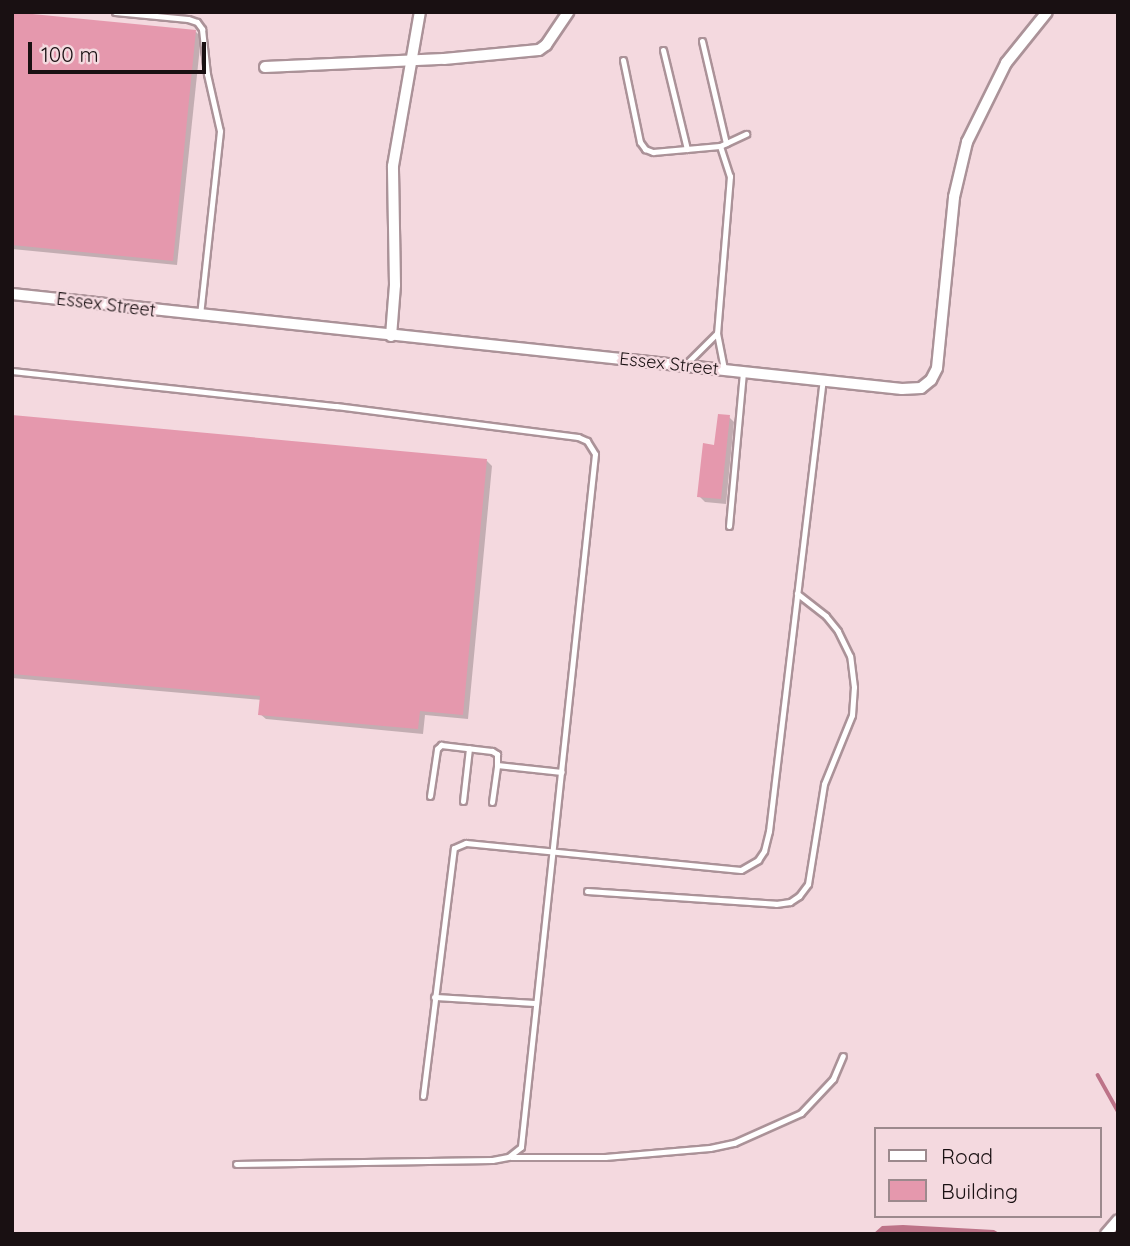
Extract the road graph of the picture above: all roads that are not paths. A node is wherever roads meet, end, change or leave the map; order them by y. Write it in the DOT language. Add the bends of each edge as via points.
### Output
graph roads {
  1 [pos="115,12"];
  2 [pos="420,12"];
  3 [pos="568,12"];
  4 [pos="1046,12"];
  5 [pos="702,41"];
  6 [pos="663,50"];
  7 [pos="623,60"];
  8 [pos="413,61"];
  9 [pos="265,67"];
  10 [pos="746,134"];
  11 [pos="723,145"];
  12 [pos="687,149"];
  13 [pos="12,294"];
  14 [pos="200,316"];
  15 [pos="717,333"];
  16 [pos="391,337"];
  17 [pos="685,365"];
  18 [pos="724,370"];
  19 [pos="12,372"];
  20 [pos="743,372"];
  21 [pos="823,381"];
  22 [pos="729,526"];
  23 [pos="797,593"];
  24 [pos="469,748"];
  25 [pos="497,765"];
  26 [pos="562,772"];
  27 [pos="430,796"];
  28 [pos="463,801"];
  29 [pos="492,802"];
  30 [pos="554,850"];
  31 [pos="587,891"];
  32 [pos="435,997"];
  33 [pos="536,1003"];
  34 [pos="843,1056"];
  35 [pos="423,1096"];
  36 [pos="508,1157"];
  37 [pos="236,1164"];
  38 [pos="1118,1220"];
  39 [pos="1106,1234"];
  1 -- 14 [label="lane" via="188,19 202,29 220,131"];
  2 -- 8 [label="street"];
  3 -- 8 [label="street" via="539,50"];
  4 -- 21 [label="street, Essex Street" via="1006,63 967,142 954,197 934,375 927,384 912,389"];
  5 -- 11 [label="lane"];
  6 -- 12 [label="lane"];
  7 -- 12 [label="lane" via="645,149"];
  8 -- 9 [label="street"];
  8 -- 16 [label="street" via="392,182 395,285"];
  10 -- 11 [label="lane"];
  11 -- 12 [label="lane"];
  11 -- 15 [label="lane" via="730,176"];
  13 -- 14 [label="street, Essex Street"];
  14 -- 16 [label="street, Essex Street"];
  15 -- 17 [label="lane"];
  15 -- 18 [label="lane"];
  16 -- 17 [label="street, Essex Street"];
  17 -- 18 [label="street, Essex Street"];
  18 -- 20 [label="street, Essex Street"];
  19 -- 26 [label="lane" via="336,406 587,441 596,460"];
  20 -- 21 [label="street, Essex Street"];
  20 -- 22 [label="lane"];
  21 -- 23 [label="lane"];
  23 -- 30 [label="lane" via="769,831 758,860 741,870"];
  23 -- 31 [label="lane" via="827,616 838,631 850,656 854,687 852,715 824,784 808,884 790,902 776,904"];
  24 -- 25 [label="lane" via="495,753"];
  24 -- 27 [label="lane" via="441,745 437,749"];
  24 -- 28 [label="lane"];
  25 -- 26 [label="lane"];
  25 -- 29 [label="lane"];
  26 -- 30 [label="lane"];
  30 -- 32 [label="lane" via="466,843 454,848"];
  30 -- 33 [label="lane"];
  32 -- 33 [label="lane"];
  32 -- 35 [label="lane"];
  33 -- 36 [label="lane" via="522,1147"];
  34 -- 36 [label="lane" via="833,1079 801,1113 734,1143 605,1157"];
  36 -- 37 [label="lane"];
  38 -- 39 [label="street"];
}
